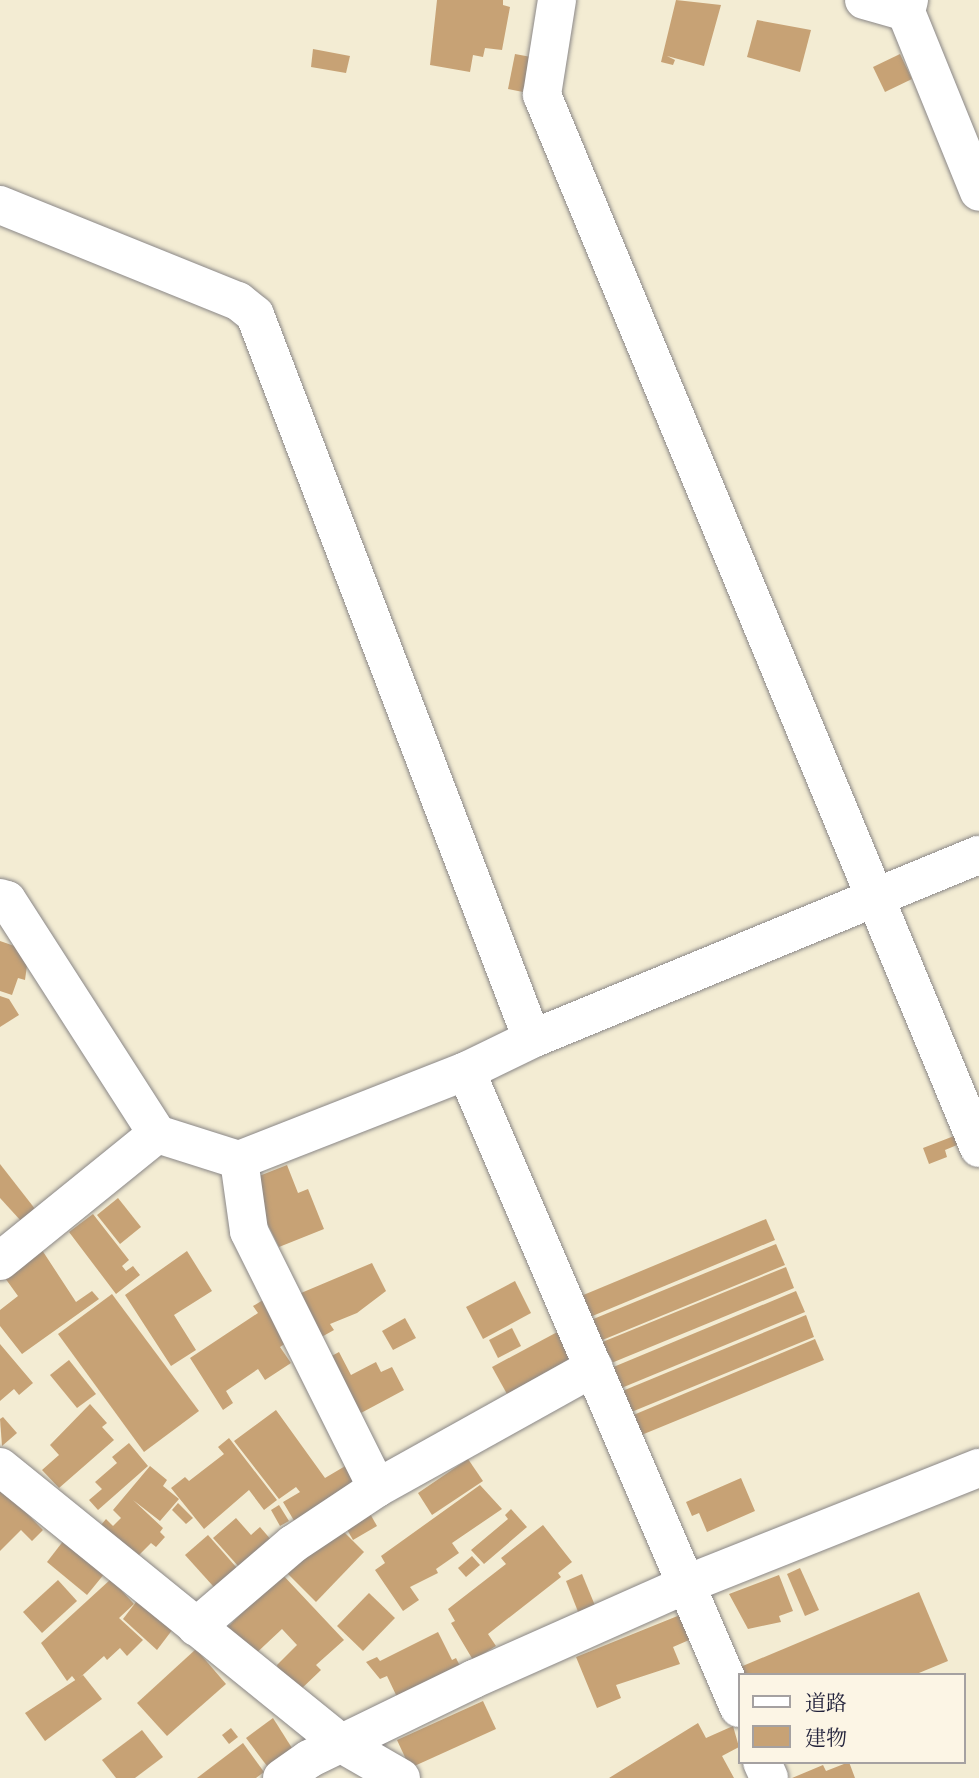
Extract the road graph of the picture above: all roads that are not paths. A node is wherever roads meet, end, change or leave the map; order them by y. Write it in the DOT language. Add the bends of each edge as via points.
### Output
graph roads {
  1 [pos="557,0"];
  2 [pos="864,0"];
  3 [pos="907,6"];
  4 [pos="979,192"];
  5 [pos="0,205"];
  6 [pos="979,855"];
  7 [pos="875,897"];
  8 [pos="0,898"];
  9 [pos="532,1039"];
  10 [pos="466,1071"];
  11 [pos="157,1134"];
  12 [pos="979,1148"];
  13 [pos="239,1160"];
  14 [pos="0,1261"];
  15 [pos="594,1367"];
  16 [pos="0,1467"];
  17 [pos="979,1468"];
  18 [pos="377,1488"];
  19 [pos="687,1584"];
  20 [pos="196,1627"];
  21 [pos="738,1706"];
  22 [pos="342,1744"];
  23 [pos="282,1778"];
  24 [pos="401,1778"];
  1 -- 7 [label="street" via="542,95"];
  2 -- 3 [label="street"];
  3 -- 4 [label="street"];
  5 -- 9 [label="street" via="238,301 255,315"];
  6 -- 7 [label="street"];
  7 -- 9 [label="street"];
  7 -- 12 [label="street"];
  8 -- 11 [label="street" via="7,900"];
  9 -- 10 [label="street"];
  10 -- 13 [label="street"];
  10 -- 15 [label="street"];
  11 -- 13 [label="street"];
  11 -- 14 [label="street"];
  13 -- 18 [label="street" via="248,1231"];
  15 -- 18 [label="street"];
  15 -- 19 [label="street"];
  16 -- 20 [label="street"];
  17 -- 19 [label="street"];
  18 -- 20 [label="street" via="293,1544"];
  19 -- 21 [label="street"];
  19 -- 22 [label="street"];
  20 -- 22 [label="street"];
  22 -- 23 [label="street"];
  22 -- 24 [label="street"];
}
